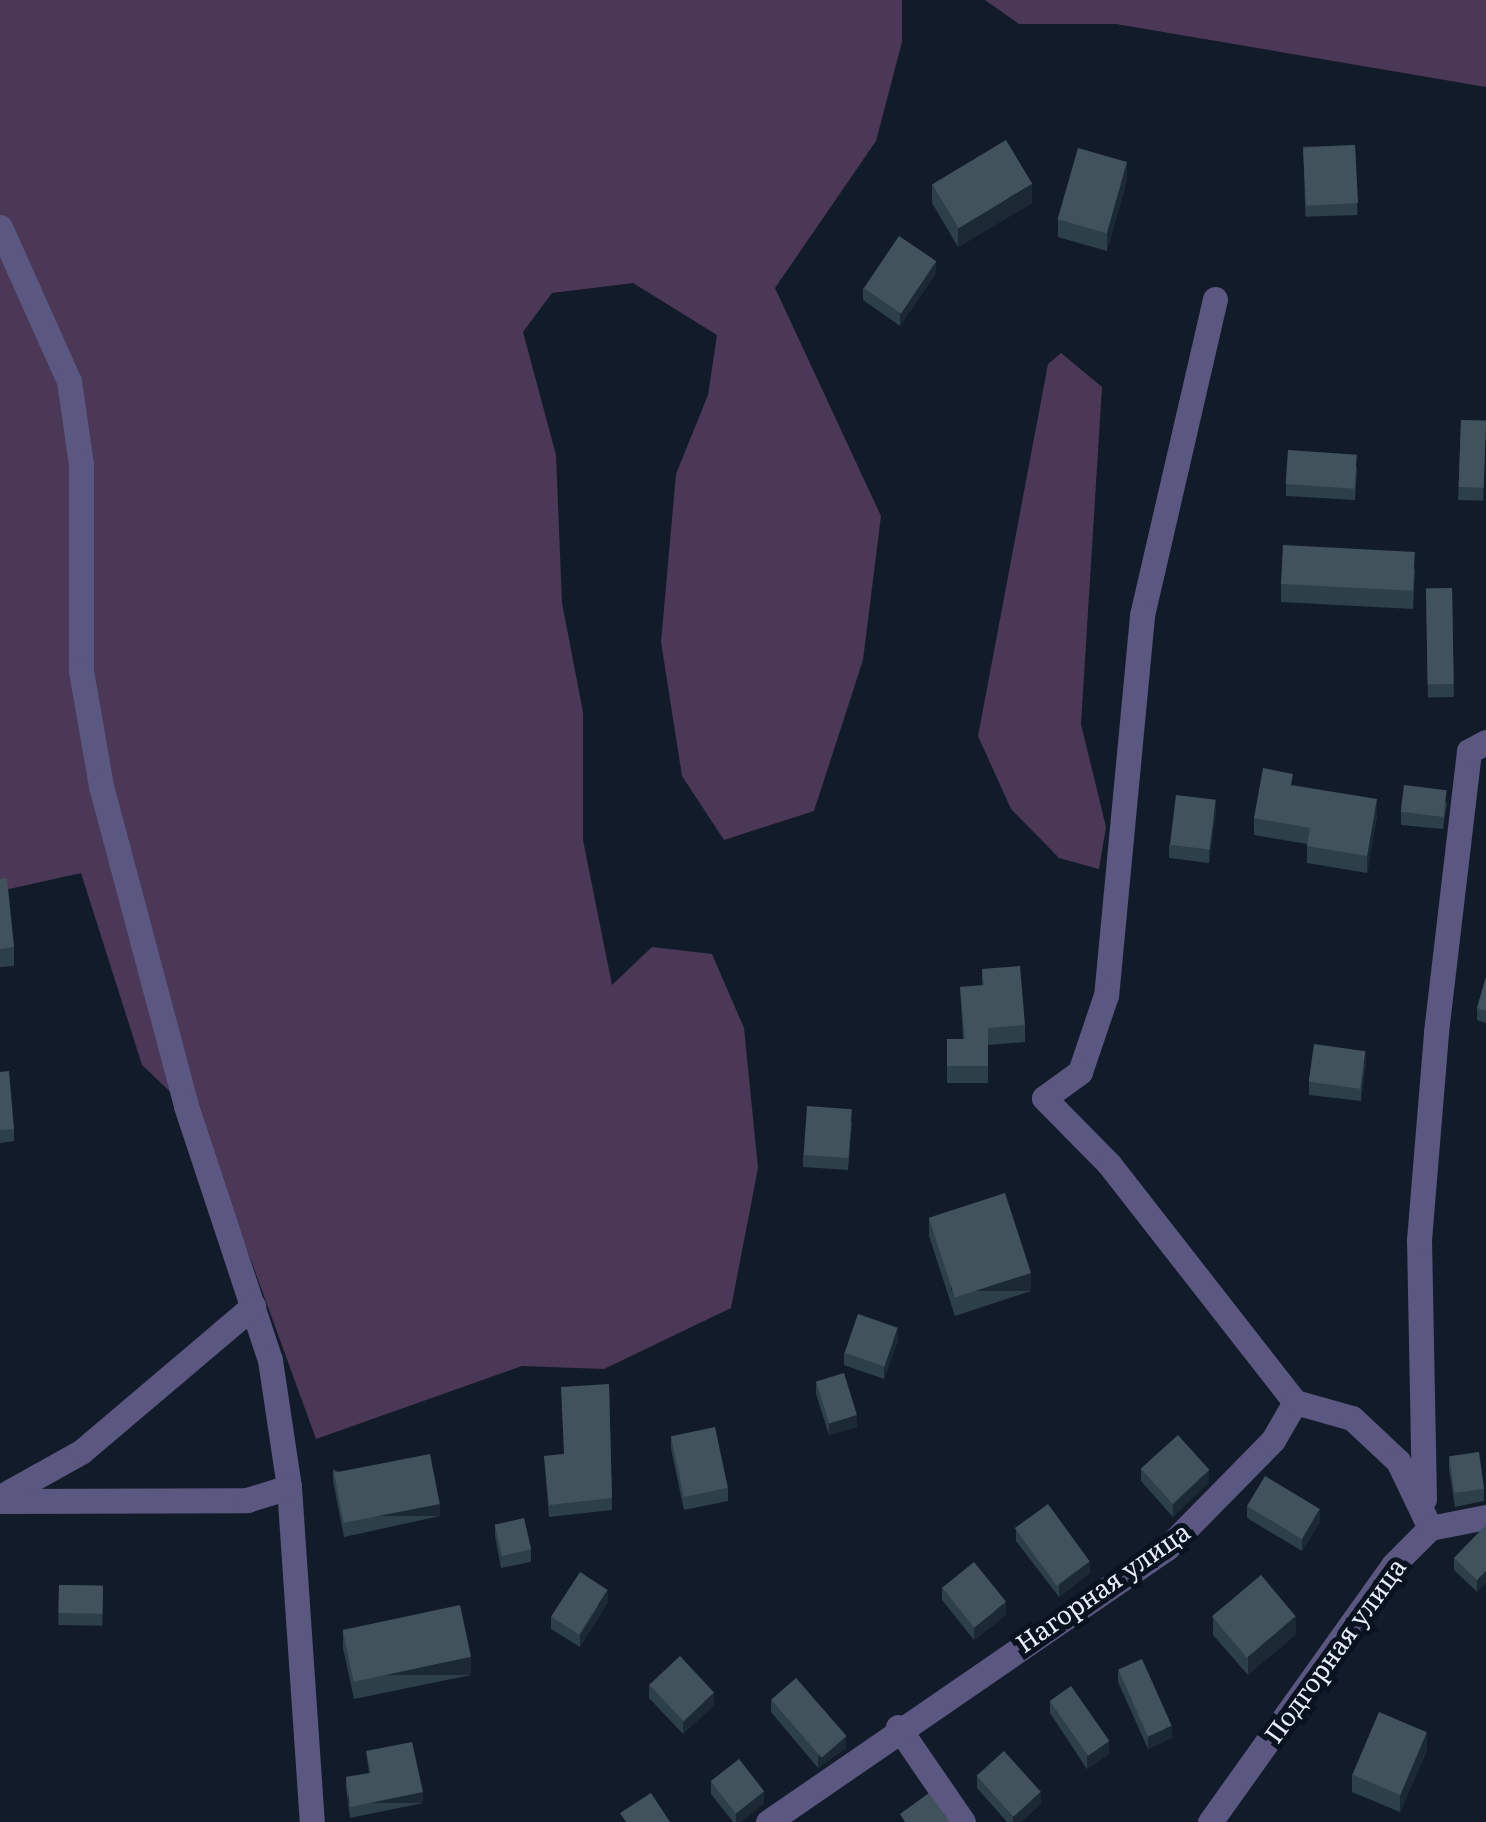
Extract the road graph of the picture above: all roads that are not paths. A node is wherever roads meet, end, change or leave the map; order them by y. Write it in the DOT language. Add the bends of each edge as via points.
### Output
graph roads {
  1 [pos="0,227"];
  2 [pos="1215,299"];
  3 [pos="1486,742"];
  4 [pos="253,1306"];
  5 [pos="1295,1402"];
  6 [pos="290,1487"];
  7 [pos="0,1499"];
  8 [pos="1424,1499"];
  9 [pos="1486,1517"];
  10 [pos="1430,1528"];
  11 [pos="898,1727"];
  12 [pos="312,1822"];
  13 [pos="768,1822"];
  14 [pos="963,1822"];
  15 [pos="1210,1822"];
  1 -- 4 [label="street" via="69,381 81,464 80,671 101,786 186,1106"];
  2 -- 5 [label="street" via="1142,616 1106,995 1080,1072 1044,1098 1109,1164"];
  3 -- 8 [label="street" via="1468,752 1436,1032 1419,1240"];
  4 -- 6 [label="street"];
  4 -- 7 [label="street" via="82,1452"];
  5 -- 8 [label="street" via="1352,1418"];
  5 -- 11 [label="street, Нагорная улица" via="1273,1440 1168,1548"];
  6 -- 7 [label="street" via="247,1500"];
  6 -- 12 [label="street"];
  8 -- 10 [label="street"];
  9 -- 10 [label="street"];
  10 -- 15 [label="street, Подгорная улица" via="1393,1565"];
  11 -- 13 [label="street, Нагорная улица"];
  11 -- 14 [label="street"];
}
